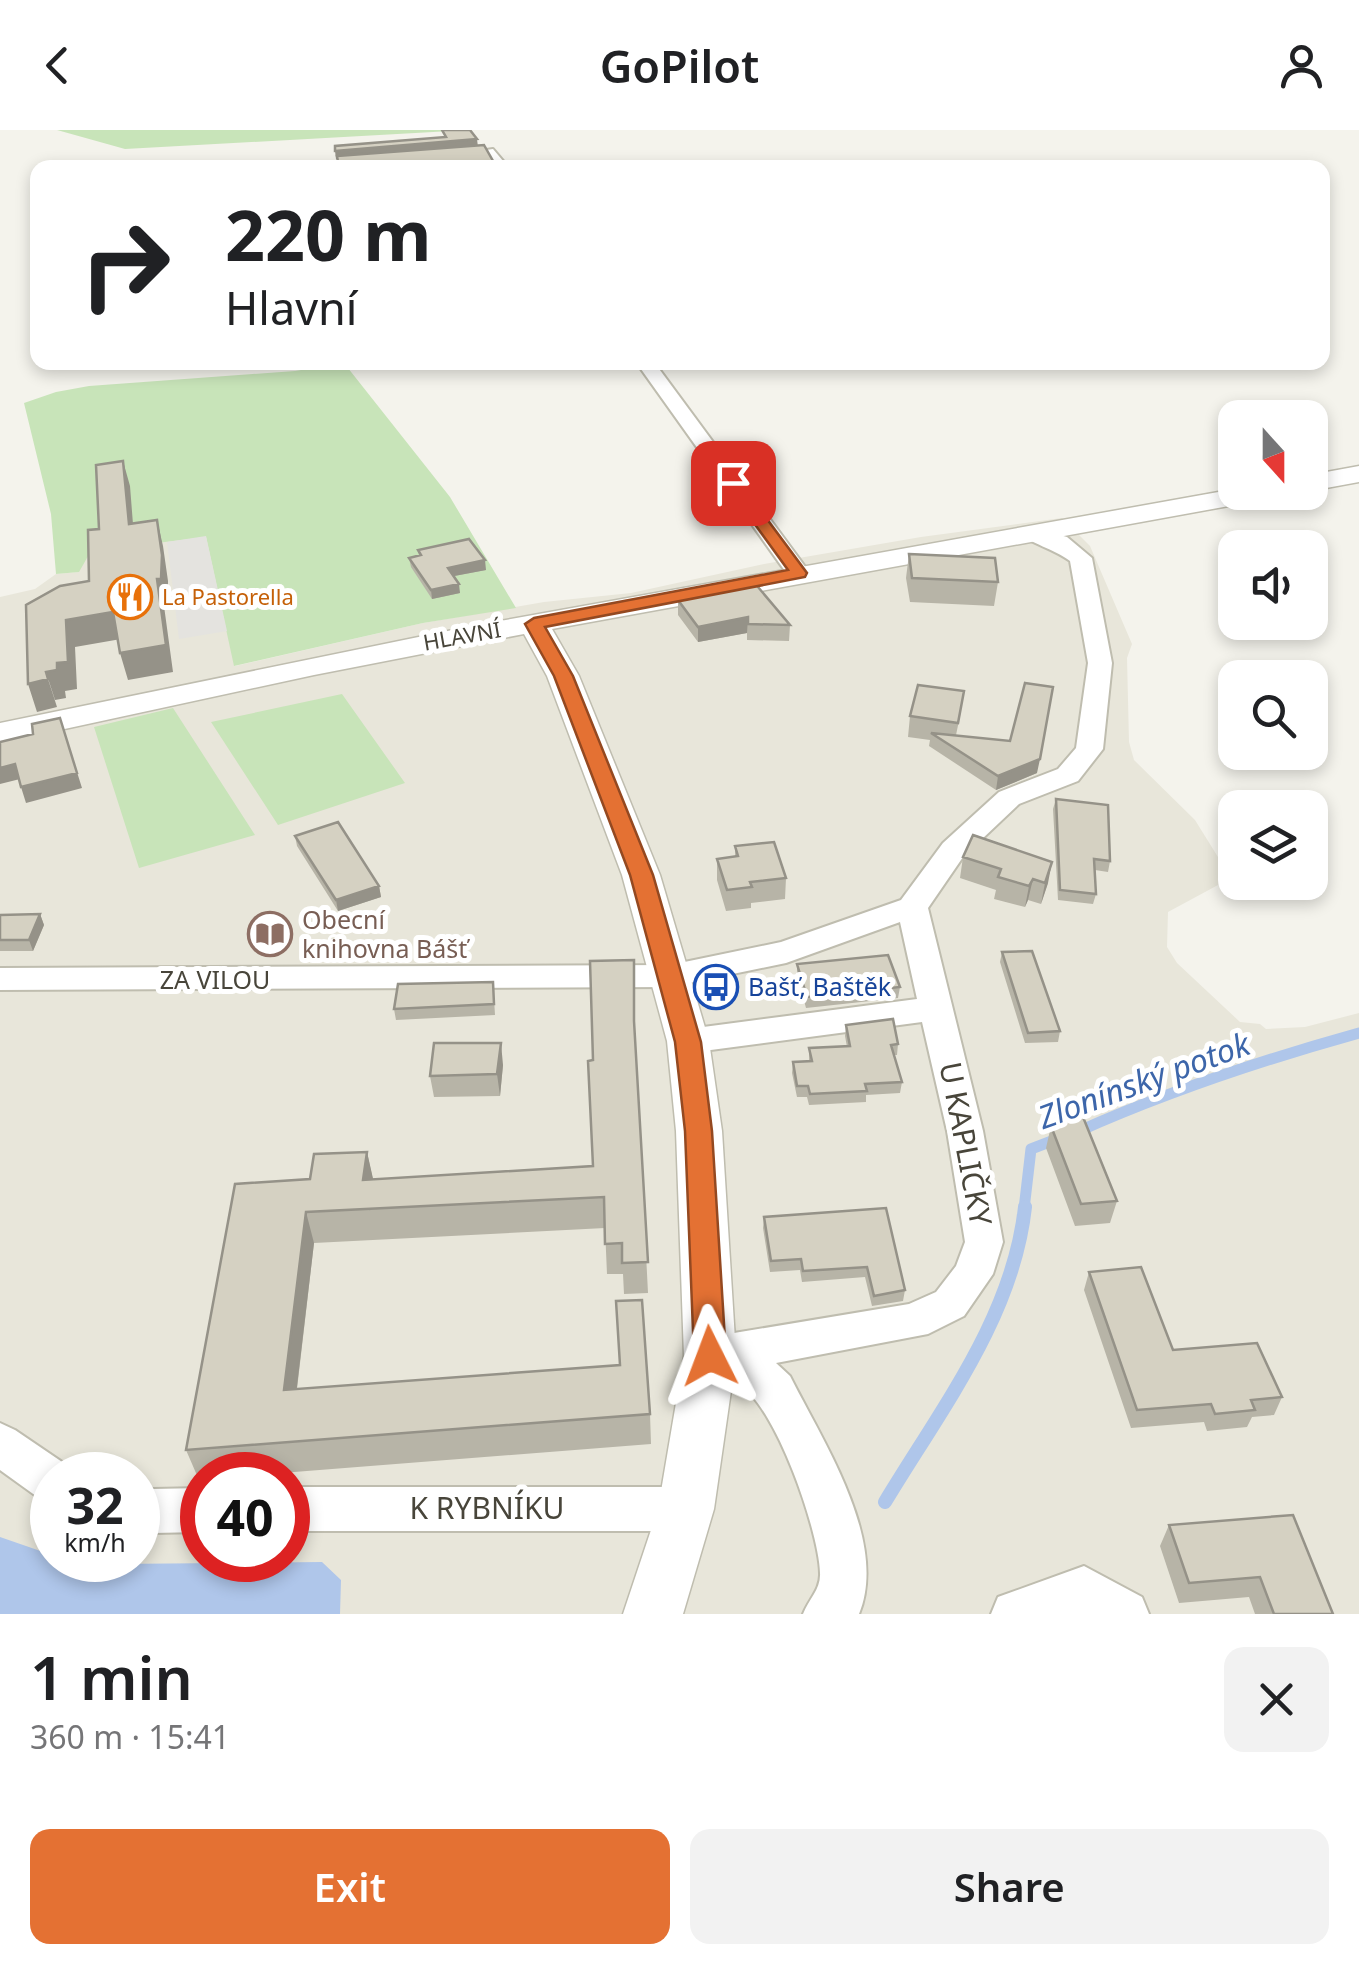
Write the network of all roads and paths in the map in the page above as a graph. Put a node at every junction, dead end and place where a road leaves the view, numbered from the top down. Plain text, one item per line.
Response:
1 (434, 157) edge
2 (498, 160) edge
3 (651, 370) edge
4 (1359, 474) edge
5 (1328, 480) edge
6 (1218, 501) edge
7 (1097, 521) junction
8 (1031, 534) junction
9 (1081, 558) junction
10 (798, 573) junction
11 (534, 624) junction
12 (0, 733) edge
13 (912, 906) junction
14 (670, 976) junction
15 (0, 979) edge
16 (938, 1008) junction
17 (688, 1042) junction
18 (710, 1356) junction
19 (0, 1444) edge
20 (30, 1465) edge
21 (310, 1509) edge
22 (686, 1509) junction
23 (653, 1614) edge
24 (827, 1614) edge
25 (1015, 1614) edge
26 (1125, 1614) edge

1 - 2 street
3 - 10 street
4 - 5 street
6 - 7 street, HLAVNÍ
7 - 8 street, HLAVNÍ
7 - 9 street
8 - 9 street
8 - 10 street, HLAVNÍ
9 - 13 street
10 - 11 street, HLAVNÍ
11 - 12 street, HLAVNÍ
11 - 14 street
13 - 14 street, ZA VILOU
13 - 16 street, U KAPLIČKY
14 - 15 street, ZA VILOU
14 - 17 street
16 - 17 street
16 - 18 street, U KAPLIČKY
17 - 18 street
18 - 22 street
18 - 24 street
19 - 20 street
21 - 22 street, K RYBNÍKU
22 - 23 street
25 - 26 street

